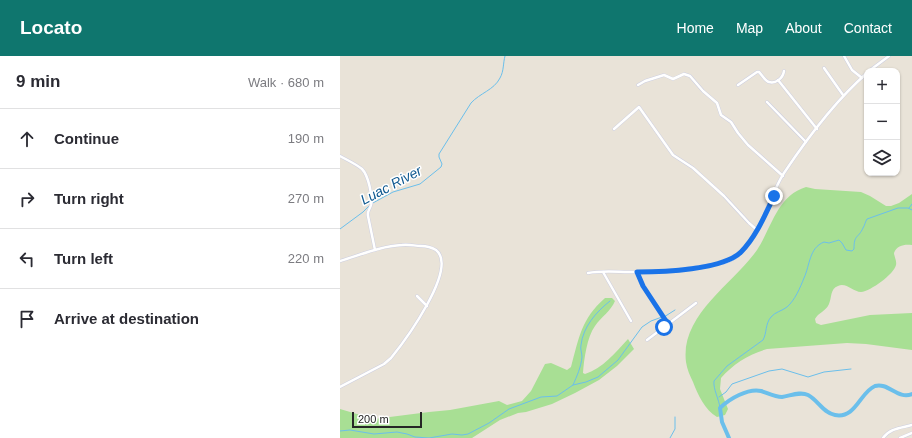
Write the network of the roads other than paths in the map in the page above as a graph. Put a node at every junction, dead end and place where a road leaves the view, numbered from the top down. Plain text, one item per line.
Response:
1 (844, 56) edge
2 (889, 56) edge
3 (824, 68) dead end
4 (873, 68) edge
5 (784, 71) dead end
6 (862, 78) joint
7 (778, 80) junction
8 (638, 85) dead end
9 (738, 85) dead end
10 (843, 95) junction
11 (767, 102) dead end
12 (614, 129) dead end
13 (817, 129) junction
14 (806, 142) junction
15 (340, 156) edge
16 (782, 176) junction
17 (757, 230) junction
18 (375, 250) junction
19 (340, 261) edge
20 (603, 272) junction
21 (637, 272) junction
22 (588, 273) dead end
23 (417, 296) dead end
24 (696, 303) dead end
25 (427, 306) junction
26 (631, 321) dead end
27 (668, 324) junction
28 (647, 340) dead end
29 (340, 388) edge
30 (912, 425) edge
31 (912, 433) edge
32 (883, 438) edge
33 (900, 438) edge

1 - 6 street
2 - 4 street
3 - 10 street
5 - 7 street
6 - 10 street
7 - 9 street
7 - 13 street
8 - 16 street
10 - 13 street
11 - 14 street
12 - 17 street
13 - 14 street
14 - 16 street
15 - 18 street
16 - 17 street
17 - 21 street
18 - 19 street
18 - 25 street
20 - 21 street
20 - 22 street
20 - 26 street
21 - 27 street
23 - 25 street
24 - 27 street
25 - 29 street
27 - 28 street
30 - 32 street
31 - 33 street

